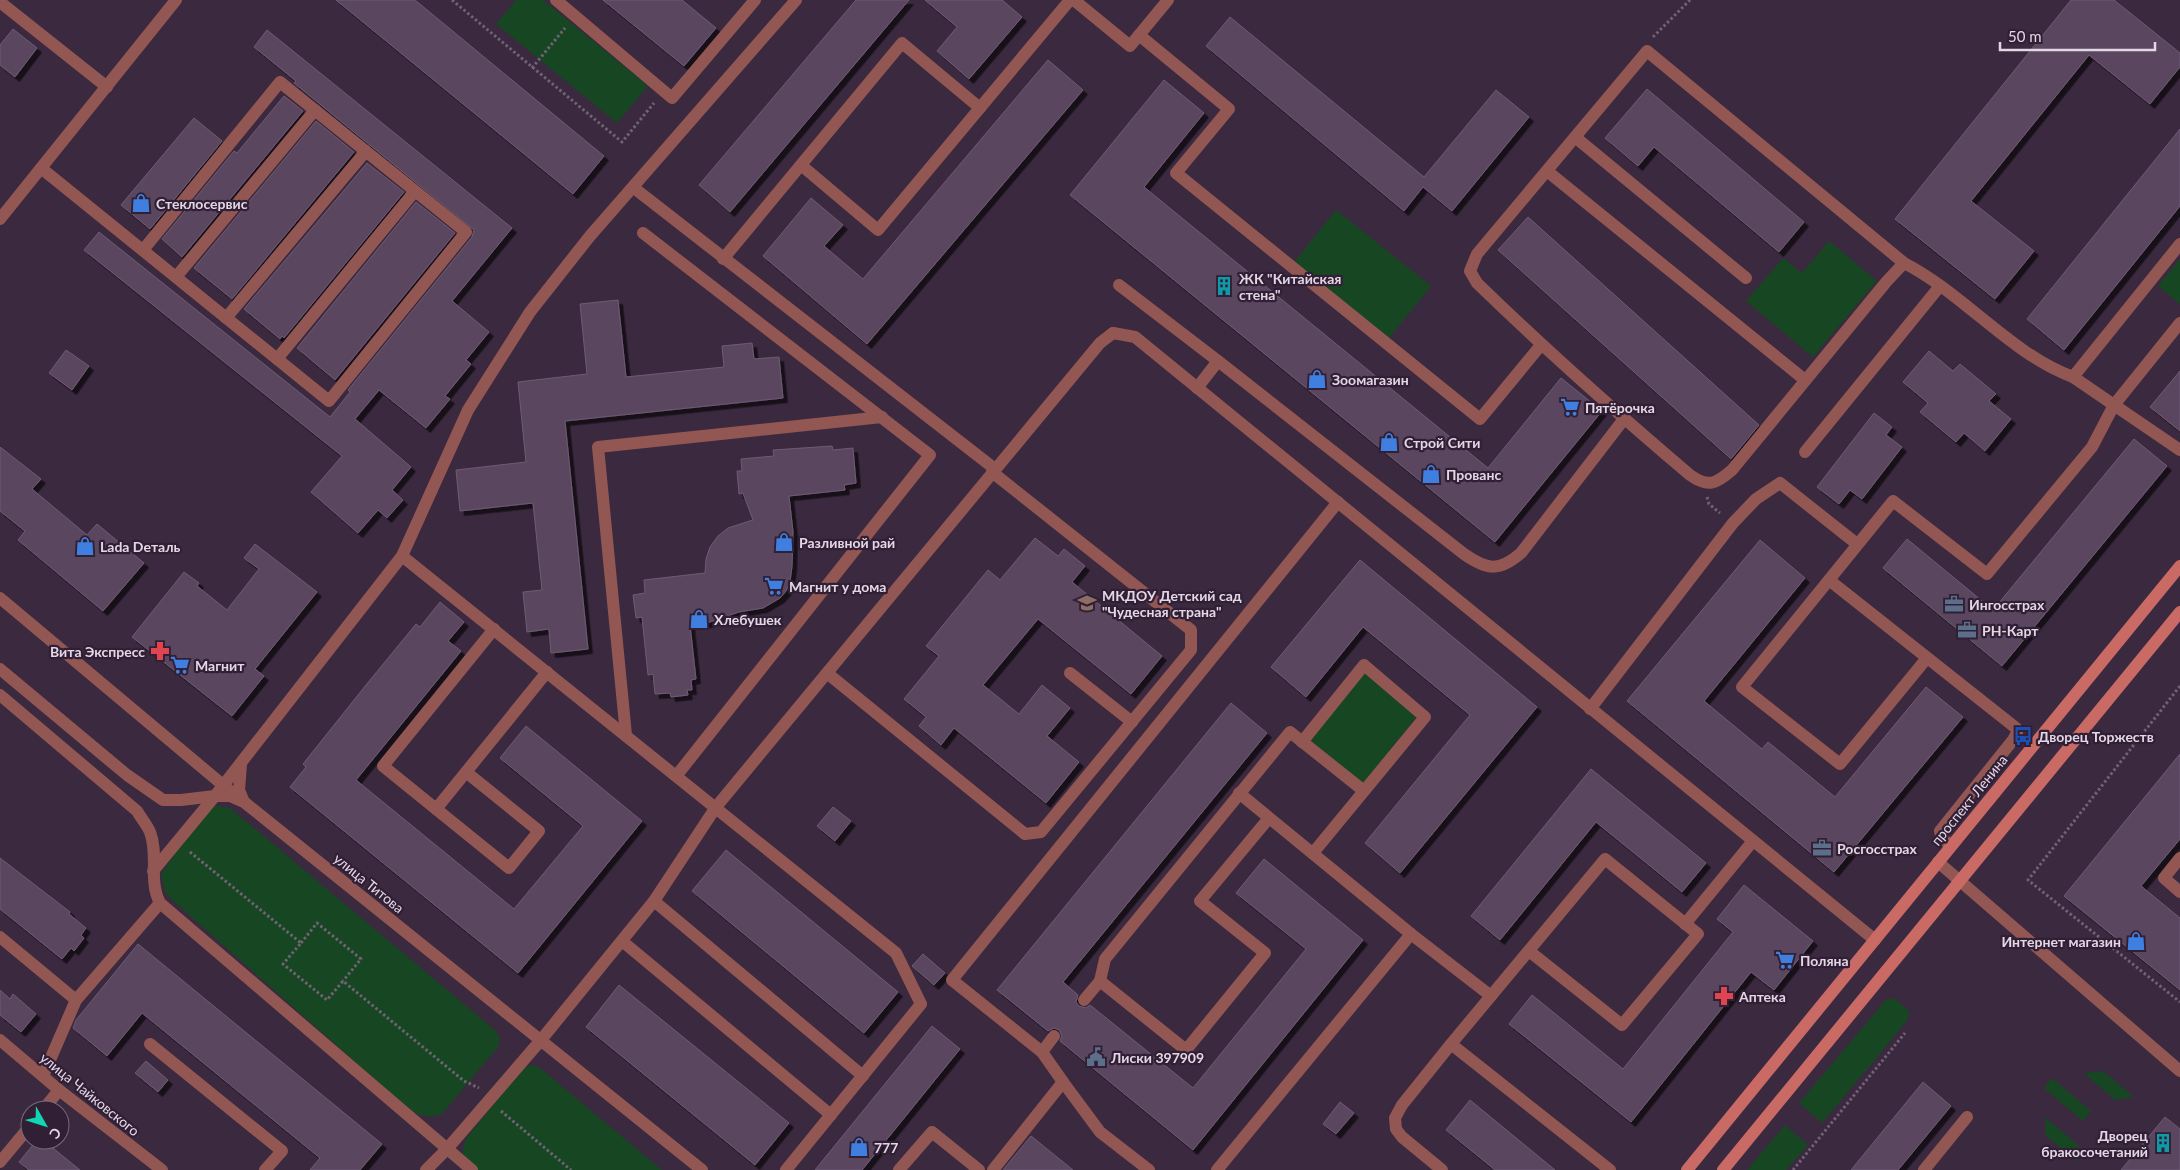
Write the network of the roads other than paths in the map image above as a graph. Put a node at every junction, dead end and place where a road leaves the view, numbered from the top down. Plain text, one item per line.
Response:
1 (176, 0) edge
2 (556, 0) edge
3 (755, 0) edge
4 (796, 0) edge
5 (1070, 0) edge
6 (1074, 0) edge
7 (1168, 0) edge
8 (0, 2) edge
9 (1139, 35) junction
10 (106, 87) junction
11 (980, 108) junction
12 (315, 110) junction
13 (1576, 137) junction
14 (366, 151) junction
15 (801, 164) junction
16 (41, 168) junction
17 (1547, 172) junction
18 (634, 188) junction
19 (415, 191) junction
20 (0, 219) edge
21 (643, 233) dead end
22 (2180, 244) edge
23 (143, 250) junction
24 (724, 259) junction
25 (1904, 263) junction
26 (176, 277) junction
27 (1746, 278) dead end
28 (1120, 285) dead end
29 (1940, 286) junction
30 (226, 318) junction
31 (2180, 323) edge
32 (1541, 344) junction
33 (277, 359) junction
34 (1218, 361) junction
35 (2073, 377) junction
36 (1805, 380) junction
37 (1197, 388) junction
38 (2114, 406) junction
39 (882, 417) junction
40 (1624, 419) junction
41 (2180, 450) edge
42 (1805, 452) dead end
43 (994, 471) junction
44 (1338, 502) junction
45 (1857, 544) junction
46 (402, 556) junction
47 (2180, 566) edge
48 (1829, 580) junction
49 (0, 598) edge
50 (2180, 612) edge
51 (494, 630) junction
52 (1927, 658) junction
53 (0, 669) edge
54 (547, 672) junction
55 (827, 673) junction
56 (1070, 673) dead end
57 (0, 696) edge
58 (1590, 709) junction
59 (1132, 722) junction
60 (626, 735) junction
61 (1302, 742) junction
62 (241, 764) junction
63 (466, 772) junction
64 (677, 775) junction
65 (224, 785) junction
66 (1364, 791) junction
67 (1239, 793) junction
68 (215, 796) junction
69 (244, 802) junction
70 (716, 808) junction
71 (436, 809) junction
72 (1269, 818) junction
73 (1753, 841) junction
74 (1951, 846) junction
75 (1312, 853) junction
76 (2180, 858) edge
77 (1938, 862) junction
78 (153, 871) junction
79 (1961, 880) junction
80 (2180, 892) edge
81 (654, 901) junction
82 (160, 903) junction
83 (1685, 924) junction
84 (1411, 934) junction
85 (0, 937) edge
86 (1874, 940) junction
87 (622, 941) junction
88 (1529, 951) junction
89 (1100, 981) junction
90 (1491, 996) junction
91 (76, 1000) junction
92 (1084, 1000) dead end
93 (1054, 1036) dead end
94 (0, 1040) edge
95 (541, 1040) junction
96 (150, 1044) dead end
97 (1452, 1044) junction
98 (1042, 1052) junction
99 (2180, 1071) edge
100 (43, 1076) junction
101 (863, 1076) junction
102 (1063, 1082) junction
103 (59, 1090) junction
104 (51, 1100) edge
105 (831, 1115) junction
106 (1967, 1117) dead end
107 (20, 1138) edge
108 (447, 1149) junction
109 (0, 1162) edge
110 (162, 1170) edge
111 (266, 1170) edge
112 (426, 1170) edge
113 (472, 1170) edge
114 (702, 1170) edge
115 (786, 1170) edge
116 (899, 1170) edge
117 (979, 1170) edge
118 (993, 1170) edge
119 (1148, 1170) edge
120 (1217, 1170) edge
121 (1442, 1170) edge
122 (1610, 1170) edge
123 (1687, 1170) edge
124 (1723, 1170) edge
125 (1924, 1170) edge

1 - 10 street
2 - 3 street
4 - 18 street
5 - 11 street
6 - 9 street
7 - 9 street
8 - 10 street
9 - 32 street
10 - 16 street
11 - 15 street
11 - 15 street
12 - 14 street
12 - 23 street
12 - 26 street
13 - 17 street
13 - 25 street
13 - 27 street
14 - 19 street
14 - 30 street
15 - 24 street
16 - 20 street
16 - 23 street
17 - 32 street
17 - 36 street
18 - 24 street
18 - 46 street
19 - 33 street
19 - 33 street
21 - 39 street
22 - 35 street
23 - 26 street
24 - 43 street
25 - 29 street
25 - 36 street
26 - 30 street
28 - 34 street
29 - 35 street
29 - 42 street
30 - 33 street
31 - 38 street
32 - 40 street
34 - 37 street
34 - 40 street
35 - 38 street
36 - 40 street
37 - 43 street
37 - 44 street
38 - 41 street
38 - 45 street
39 - 60 street
39 - 64 street
43 - 55 street
43 - 59 street
44 - 58 street
44 - 98 street
45 - 48 street
45 - 58 street
46 - 51 street
46 - 62 street
47 - 74 main road, проспект Ленина
48 - 52 street
48 - 52 street
49 - 65 street
50 - 79 main road
51 - 54 street
51 - 71 street
52 - 74 street
53 - 68 street, улица Титова
54 - 60 street
54 - 63 street
55 - 59 street
55 - 70 street
56 - 59 street
57 - 78 street
58 - 73 street
60 - 64 street
61 - 66 street
61 - 66 street
61 - 67 street
62 - 65 street
62 - 69 street
63 - 71 street
63 - 71 street
64 - 70 street
65 - 68 street
65 - 69 street
66 - 75 street
67 - 72 street
67 - 89 street
68 - 69 street, улица Титова
68 - 78 street
69 - 95 street, улица Титова
70 - 81 street
70 - 101 street
72 - 75 street
72 - 89 street
73 - 83 street
73 - 86 street
74 - 77 main road, проспект Ленина
75 - 84 street
76 - 80 street
77 - 79 street
77 - 86 main road, проспект Ленина
78 - 82 street
79 - 99 street
79 - 124 main road
81 - 87 street
81 - 101 street
82 - 91 street
82 - 108 street
83 - 88 street
83 - 88 street
84 - 90 street
84 - 120 street
85 - 91 street
86 - 123 main road, проспект Ленина
87 - 95 street
87 - 105 street
88 - 90 street
89 - 92 street
90 - 97 street
91 - 100 street
93 - 98 street
94 - 100 street, улица Чайковского
95 - 108 street
95 - 114 street, улица Титова
96 - 111 street
97 - 121 street
97 - 122 street
98 - 102 street
100 - 103 street, улица Чайковского
101 - 105 street
102 - 118 street
102 - 119 street
103 - 104 street
103 - 110 street, улица Чайковского
105 - 115 street
106 - 125 street
107 - 109 street
108 - 112 street
108 - 113 street
116 - 117 street

